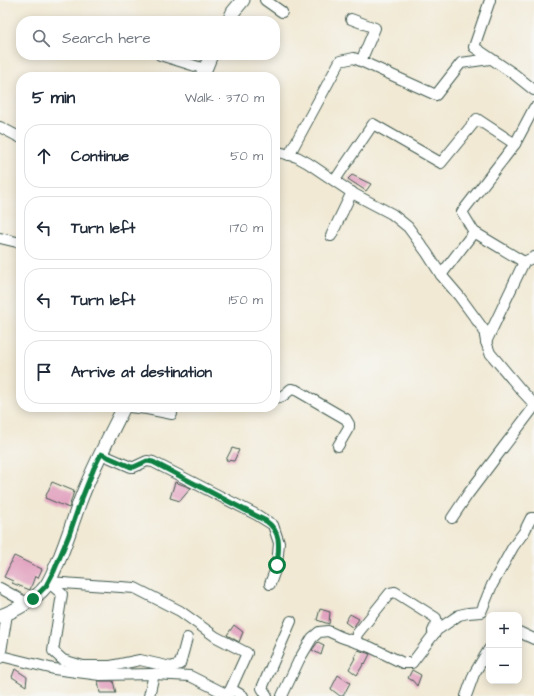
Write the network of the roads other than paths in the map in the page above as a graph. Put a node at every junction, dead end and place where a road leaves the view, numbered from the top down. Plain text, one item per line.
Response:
1 (243, 0) edge
2 (265, 0) edge
3 (490, 0) edge
4 (282, 12) dead end
5 (231, 16) edge
6 (351, 19) dead end
7 (490, 59) junction
8 (172, 60) edge
9 (209, 60) edge
10 (361, 61) junction
11 (202, 72) edge
12 (204, 72) edge
13 (534, 90) edge
14 (534, 108) edge
15 (0, 127) edge
16 (16, 135) edge
17 (515, 144) junction
18 (280, 152) edge
19 (289, 155) junction
20 (335, 180) junction
21 (352, 192) junction
22 (474, 232) junction
23 (331, 236) dead end
24 (0, 238) edge
25 (16, 242) edge
26 (534, 257) edge
27 (524, 262) junction
28 (441, 275) junction
29 (486, 342) junction
30 (280, 397) edge
31 (534, 404) edge
32 (534, 407) edge
33 (122, 412) edge
34 (162, 412) edge
35 (172, 414) dead end
36 (338, 446) dead end
37 (101, 454) junction
38 (452, 518) dead end
39 (534, 518) edge
40 (48, 582) junction
41 (270, 584) dead end
42 (0, 588) edge
43 (27, 603) junction
44 (485, 614) edge
45 (4, 615) edge
46 (291, 621) dead end
47 (435, 633) junction
48 (522, 633) edge
49 (187, 638) dead end
50 (534, 639) edge
51 (355, 642) junction
52 (486, 654) edge
53 (0, 657) edge
54 (154, 674) junction
55 (231, 689) junction
56 (149, 696) edge
57 (243, 696) edge
58 (267, 696) edge
59 (282, 696) edge
60 (466, 696) edge

1 - 5 main road
2 - 4 street
3 - 7 street
6 - 10 street
7 - 10 street
7 - 13 street
8 - 11 street
9 - 12 main road
10 - 19 street
14 - 17 street
15 - 16 street
17 - 20 street
17 - 22 street
18 - 19 street
19 - 20 street
20 - 21 street
21 - 23 street
21 - 28 street
22 - 27 street
22 - 28 street
24 - 25 street
26 - 27 street
27 - 29 street
28 - 29 street
29 - 31 street
30 - 36 street
32 - 38 street
33 - 37 main road
34 - 35 street
37 - 40 main road
37 - 41 street
39 - 44 street
40 - 43 main road
40 - 49 street
40 - 55 street
42 - 43 street
43 - 45 main road
44 - 47 street
45 - 53 street
46 - 58 street
47 - 51 street
47 - 51 street
48 - 50 street
51 - 59 street
52 - 60 street
53 - 54 street
54 - 55 street
54 - 56 street
55 - 57 street

